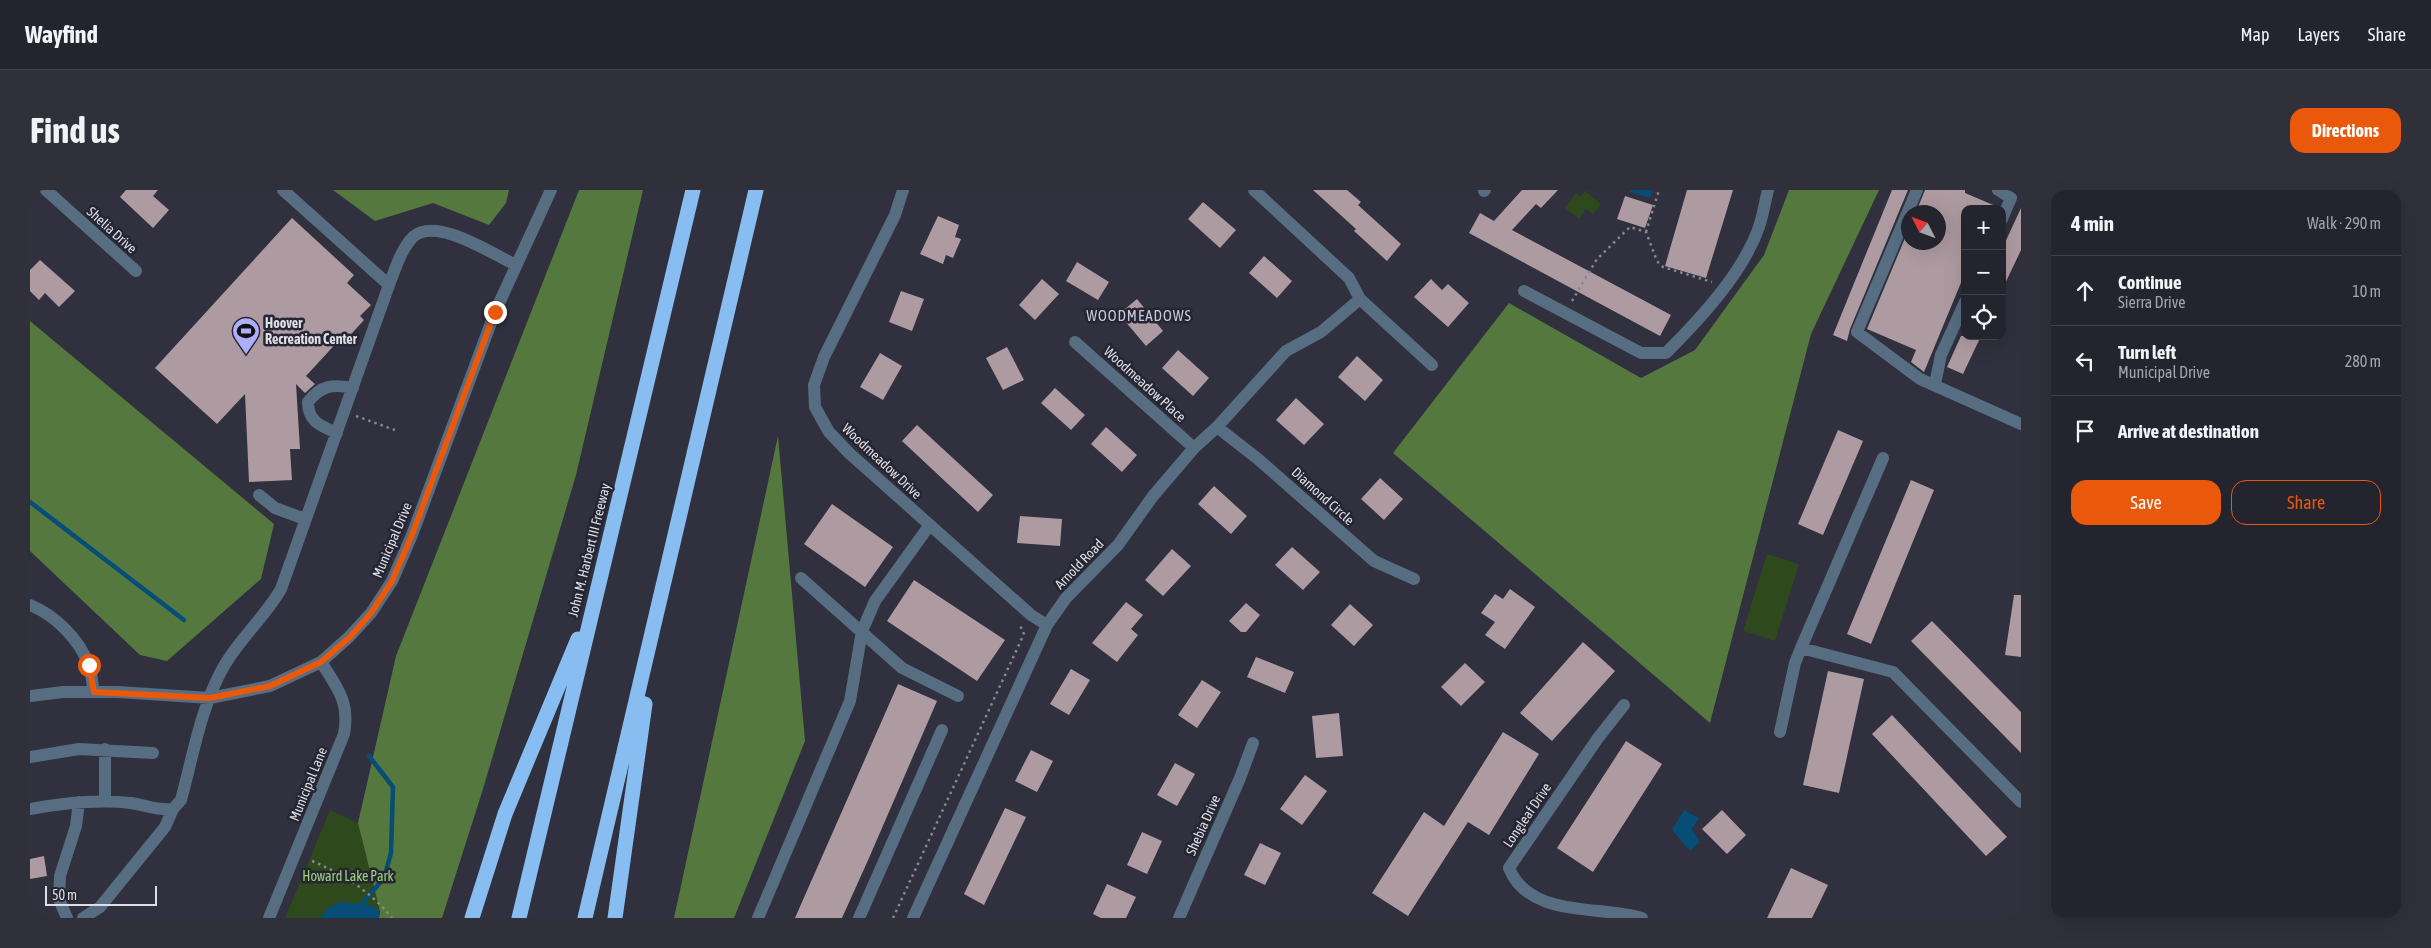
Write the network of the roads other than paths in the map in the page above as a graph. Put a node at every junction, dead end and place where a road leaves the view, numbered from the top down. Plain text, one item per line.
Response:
1 (46, 190) edge
2 (284, 190) edge
3 (552, 190) edge
4 (693, 190) edge
5 (756, 190) edge
6 (904, 190) edge
7 (1768, 190) edge
8 (1917, 190) edge
9 (1998, 190) edge
10 (1262, 192) edge
11 (2006, 211) edge
12 (516, 265) junction
13 (136, 271) dead end
14 (389, 285) junction
15 (1524, 291) dead end
16 (1360, 300) junction
17 (1961, 311) edge
18 (1075, 342) dead end
19 (1432, 365) dead end
20 (1936, 384) junction
21 (353, 388) junction
22 (2021, 424) edge
23 (1216, 426) junction
24 (337, 433) junction
25 (1194, 448) junction
26 (1883, 458) dead end
27 (259, 495) dead end
28 (305, 519) junction
29 (929, 526) junction
30 (800, 578) dead end
31 (1414, 579) dead end
32 (594, 601) junction
33 (30, 605) edge
34 (657, 616) junction
35 (1047, 625) junction
36 (862, 631) junction
37 (1801, 648) junction
38 (321, 662) junction
39 (94, 692) junction
40 (30, 696) edge
41 (958, 696) dead end
42 (210, 698) junction
43 (1624, 705) dead end
44 (942, 730) dead end
45 (1780, 732) dead end
46 (1253, 743) dead end
47 (105, 749) junction
48 (153, 753) dead end
49 (30, 757) edge
50 (79, 802) junction
51 (105, 802) junction
52 (2021, 802) edge
53 (30, 809) edge
54 (173, 809) junction
55 (67, 918) edge
56 (83, 918) edge
57 (269, 918) edge
58 (472, 918) edge
59 (519, 918) edge
60 (585, 918) edge
61 (615, 918) edge
62 (758, 918) edge
63 (859, 918) edge
64 (913, 918) edge
65 (1179, 918) edge
66 (1642, 918) edge

1 - 13 street, Shelia Drive
2 - 14 street
3 - 12 street, Municipal Drive
4 - 32 highway, John M. Harbert III Freeway
5 - 34 highway
6 - 29 street, Woodmeadow Drive
7 - 15 street
8 - 20 street
9 - 11 street
10 - 16 street
12 - 14 street
12 - 38 street, Municipal Drive
14 - 21 street
16 - 19 street
16 - 23 street, Arnold Road
17 - 20 street
18 - 25 street, Woodmeadow Place
20 - 22 street
21 - 24 street
21 - 24 street
23 - 25 street, Arnold Road
23 - 31 street, Diamond Circle
24 - 28 street
25 - 35 street, Arnold Road
26 - 37 street
27 - 28 street
28 - 42 street
29 - 35 street, Woodmeadow Drive
29 - 36 street
30 - 36 street
32 - 58 highway
32 - 59 highway, John M. Harbert III Freeway
33 - 39 street
34 - 60 highway
34 - 61 highway
35 - 64 street, Arnold Road
36 - 41 street
36 - 62 street
37 - 45 street
37 - 52 street
38 - 42 street, Municipal Drive
38 - 57 street, Municipal Lane
39 - 40 street, Municipal Drive
39 - 42 street, Municipal Drive
42 - 54 street
43 - 66 street, Longleaf Drive
44 - 63 street
46 - 65 street, Shebia Drive
47 - 48 street
47 - 49 street
47 - 51 street
50 - 51 street
50 - 53 street
50 - 55 street
51 - 54 street
54 - 56 street

